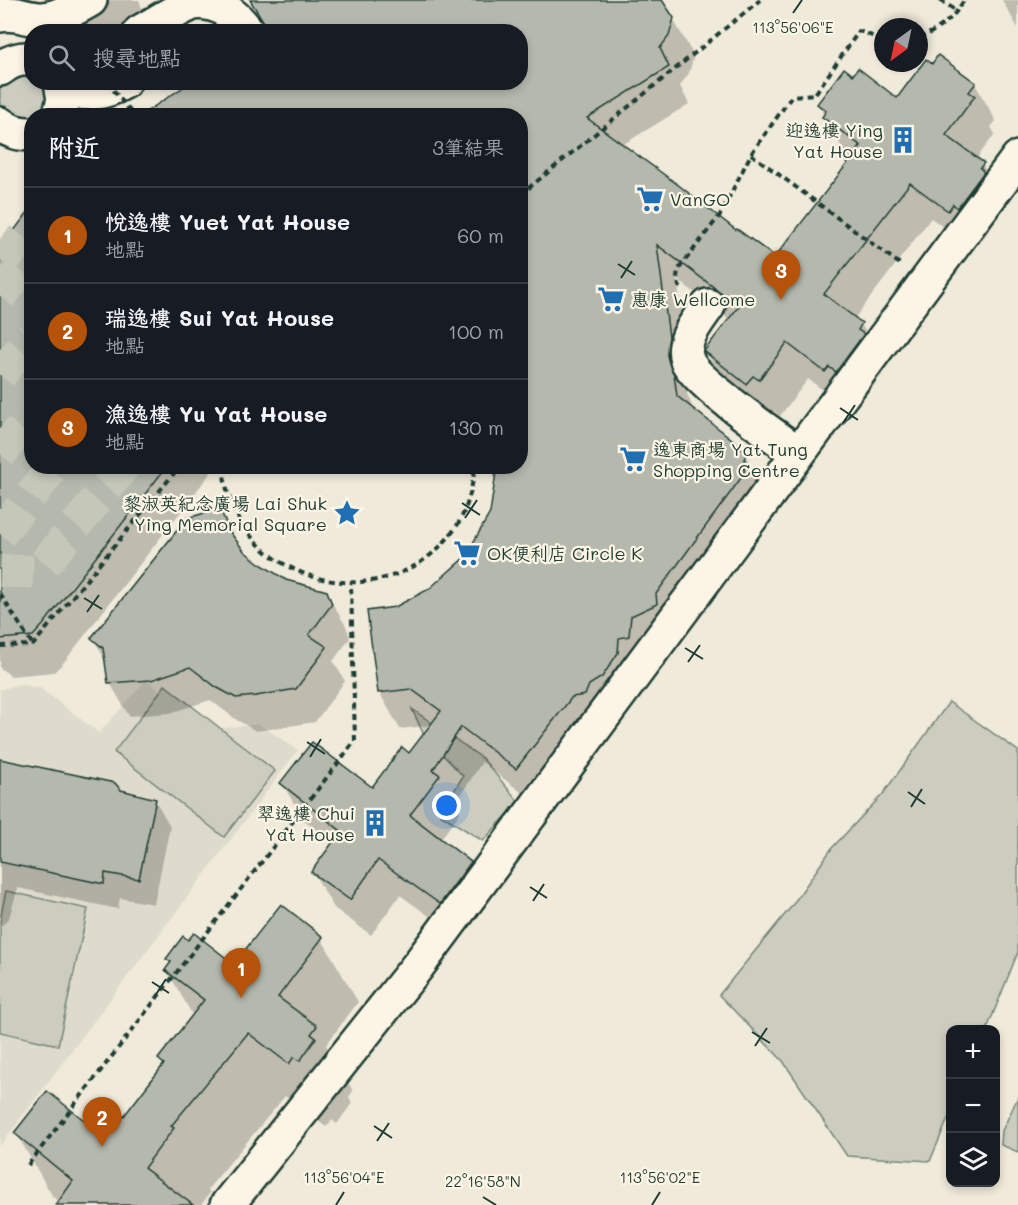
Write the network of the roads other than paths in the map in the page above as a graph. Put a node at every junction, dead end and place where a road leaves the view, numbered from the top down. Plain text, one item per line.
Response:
1 (0, 15) edge
2 (80, 15) edge
3 (155, 24) edge
4 (242, 24) edge
5 (24, 59) edge
6 (0, 69) edge
7 (111, 90) edge
8 (61, 95) edge
9 (1018, 158) edge
10 (708, 306) road end
11 (798, 453) junction
12 (227, 1205) edge

1 - 2 street
3 - 4 street
5 - 6 street
7 - 8 street
9 - 11 street
10 - 11 street
11 - 12 street

